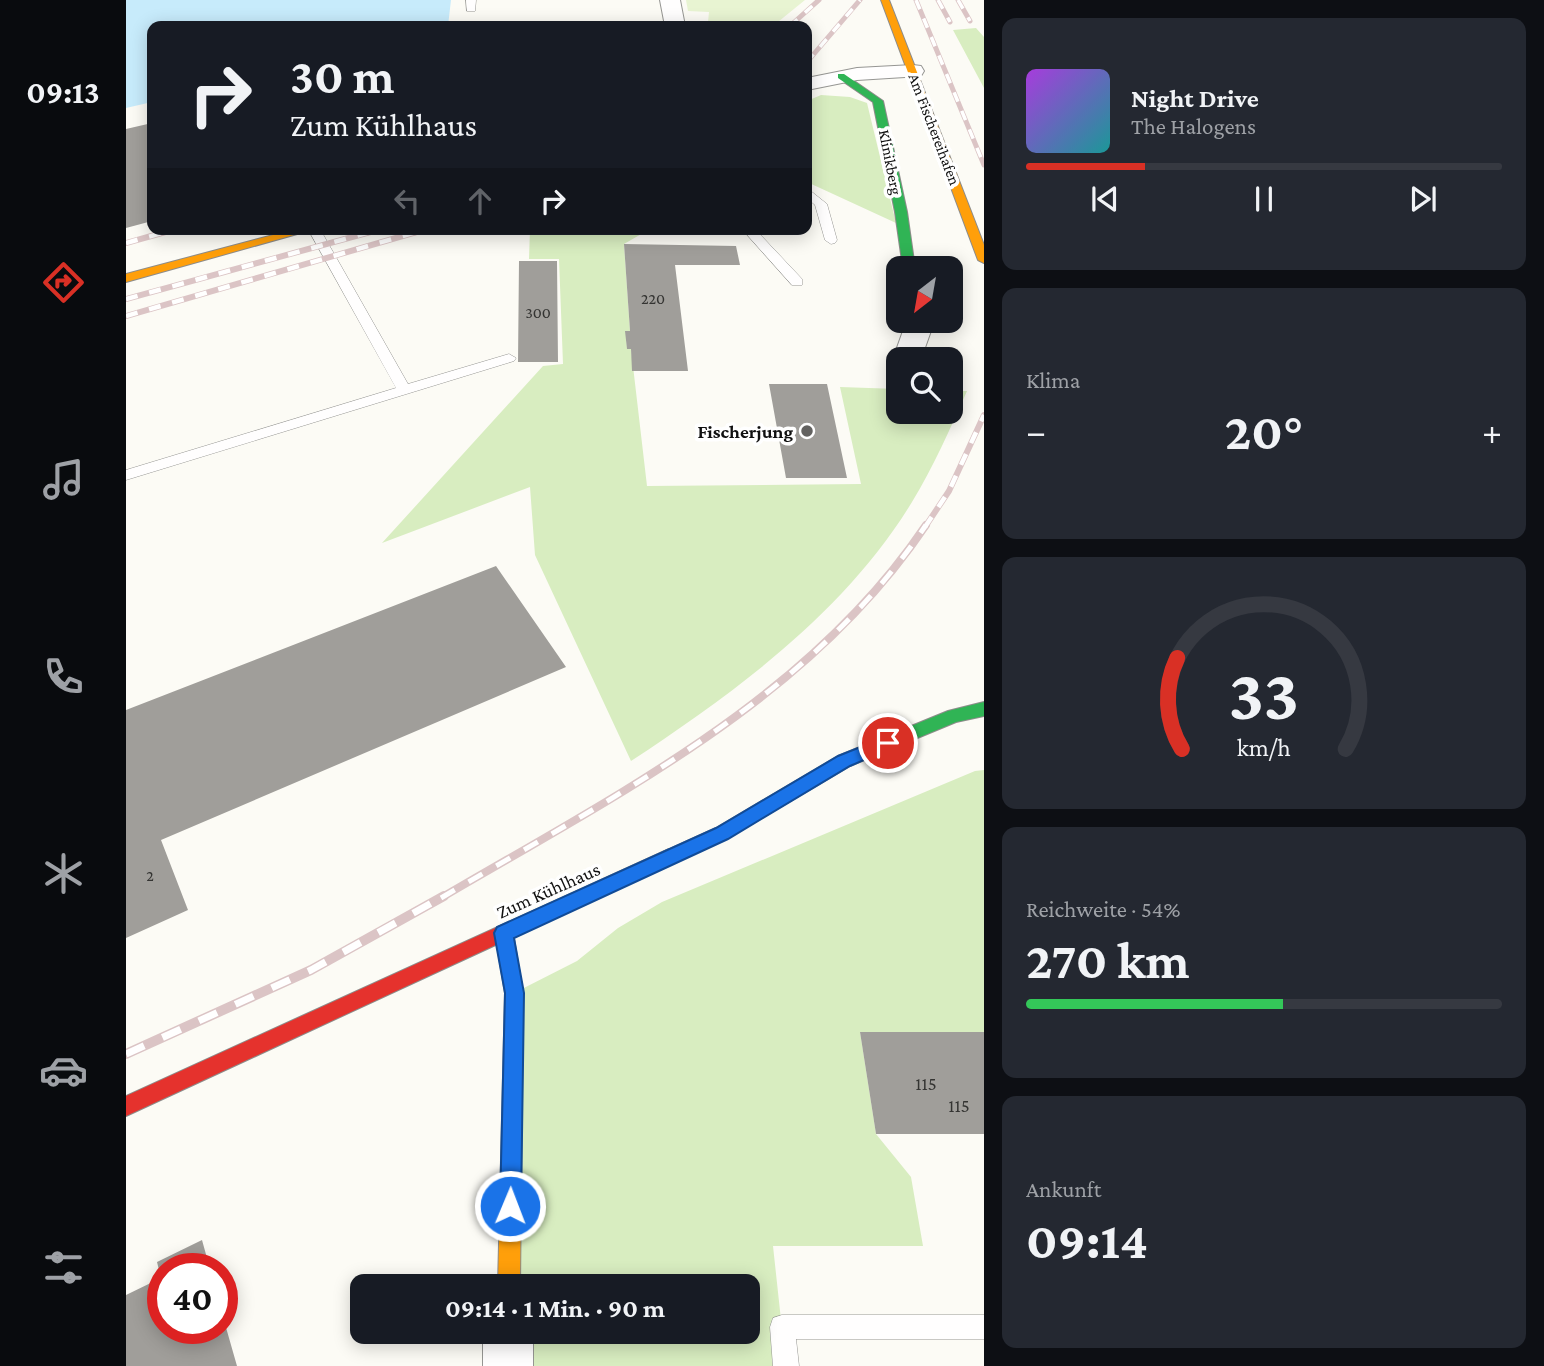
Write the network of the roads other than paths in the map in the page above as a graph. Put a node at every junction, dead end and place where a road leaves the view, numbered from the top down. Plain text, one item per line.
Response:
1 (670, 0) edge
2 (884, 0) edge
3 (674, 21) edge
4 (913, 71) junction
5 (841, 76) junction
6 (812, 84) edge
7 (812, 196) edge
8 (289, 235) edge
9 (315, 235) edge
10 (754, 235) edge
11 (831, 240) dead end
12 (907, 256) edge
13 (984, 260) edge
14 (126, 278) edge
15 (797, 282) dead end
16 (509, 358) dead end
17 (404, 390) junction
18 (126, 475) edge
19 (984, 709) edge
20 (504, 933) junction
21 (126, 1106) edge
22 (509, 1274) edge
23 (984, 1327) edge
24 (508, 1344) edge
25 (508, 1366) edge
26 (786, 1366) edge

1 - 3 street
2 - 4 street, Am Fischereihafen
4 - 5 street
4 - 13 street, Am Fischereihafen
5 - 6 street
5 - 12 street, Klinikberg
7 - 11 lane
8 - 14 street
9 - 17 lane
10 - 15 lane
16 - 17 lane
17 - 18 lane
19 - 20 street, Zum Kühlhaus
20 - 21 street, Zum Kühlhaus
20 - 22 street
23 - 26 lane
24 - 25 street

